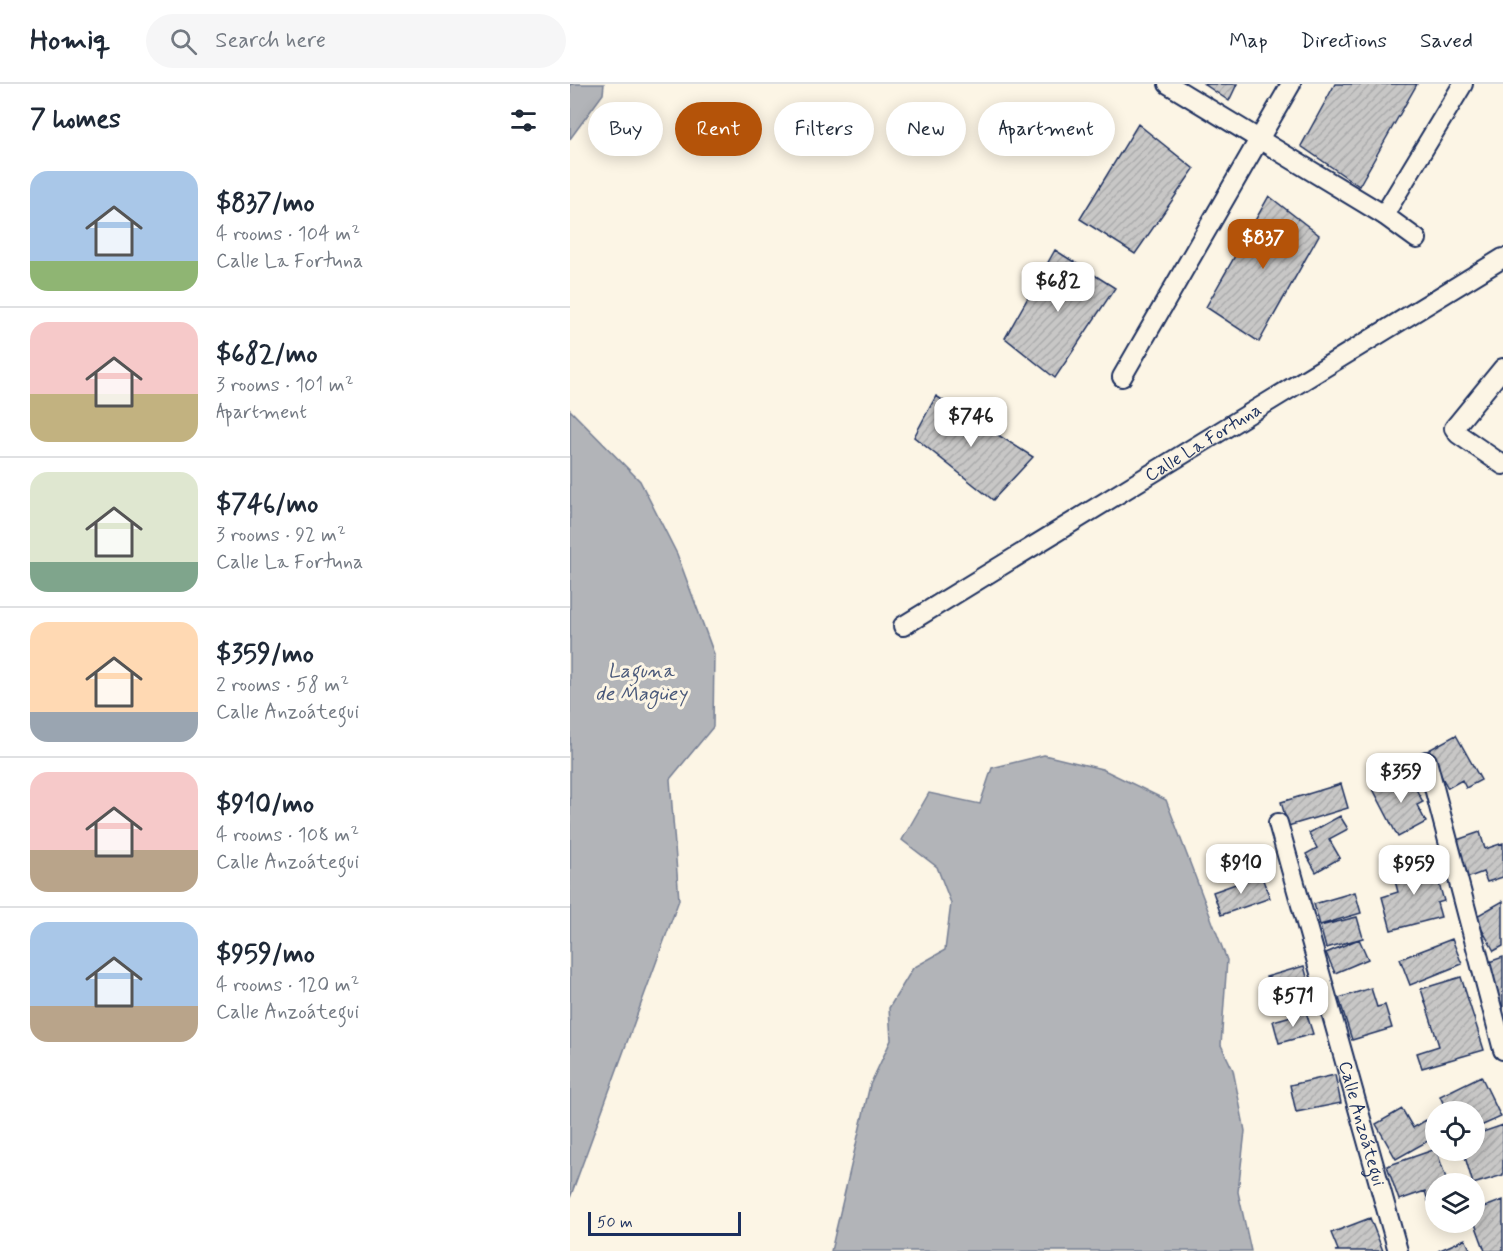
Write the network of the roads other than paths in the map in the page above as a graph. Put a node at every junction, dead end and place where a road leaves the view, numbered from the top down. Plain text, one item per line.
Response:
1 (1168, 84) edge
2 (1291, 84) edge
3 (1463, 84) edge
4 (1259, 140) junction
5 (1384, 215) junction
6 (1417, 239) dead end
7 (1503, 258) edge
8 (1503, 368) edge
9 (1122, 377) dead end
10 (1503, 465) edge
11 (903, 626) dead end
12 (1427, 761) dead end
13 (1278, 823) dead end
14 (1503, 1050) edge
15 (1398, 1251) edge

1 - 4 street
2 - 4 street
3 - 5 street
4 - 5 street
4 - 9 street
5 - 6 street
7 - 11 street, Calle La Fortuna
8 - 10 street
12 - 14 street
13 - 15 street, Calle Anzoátegui

